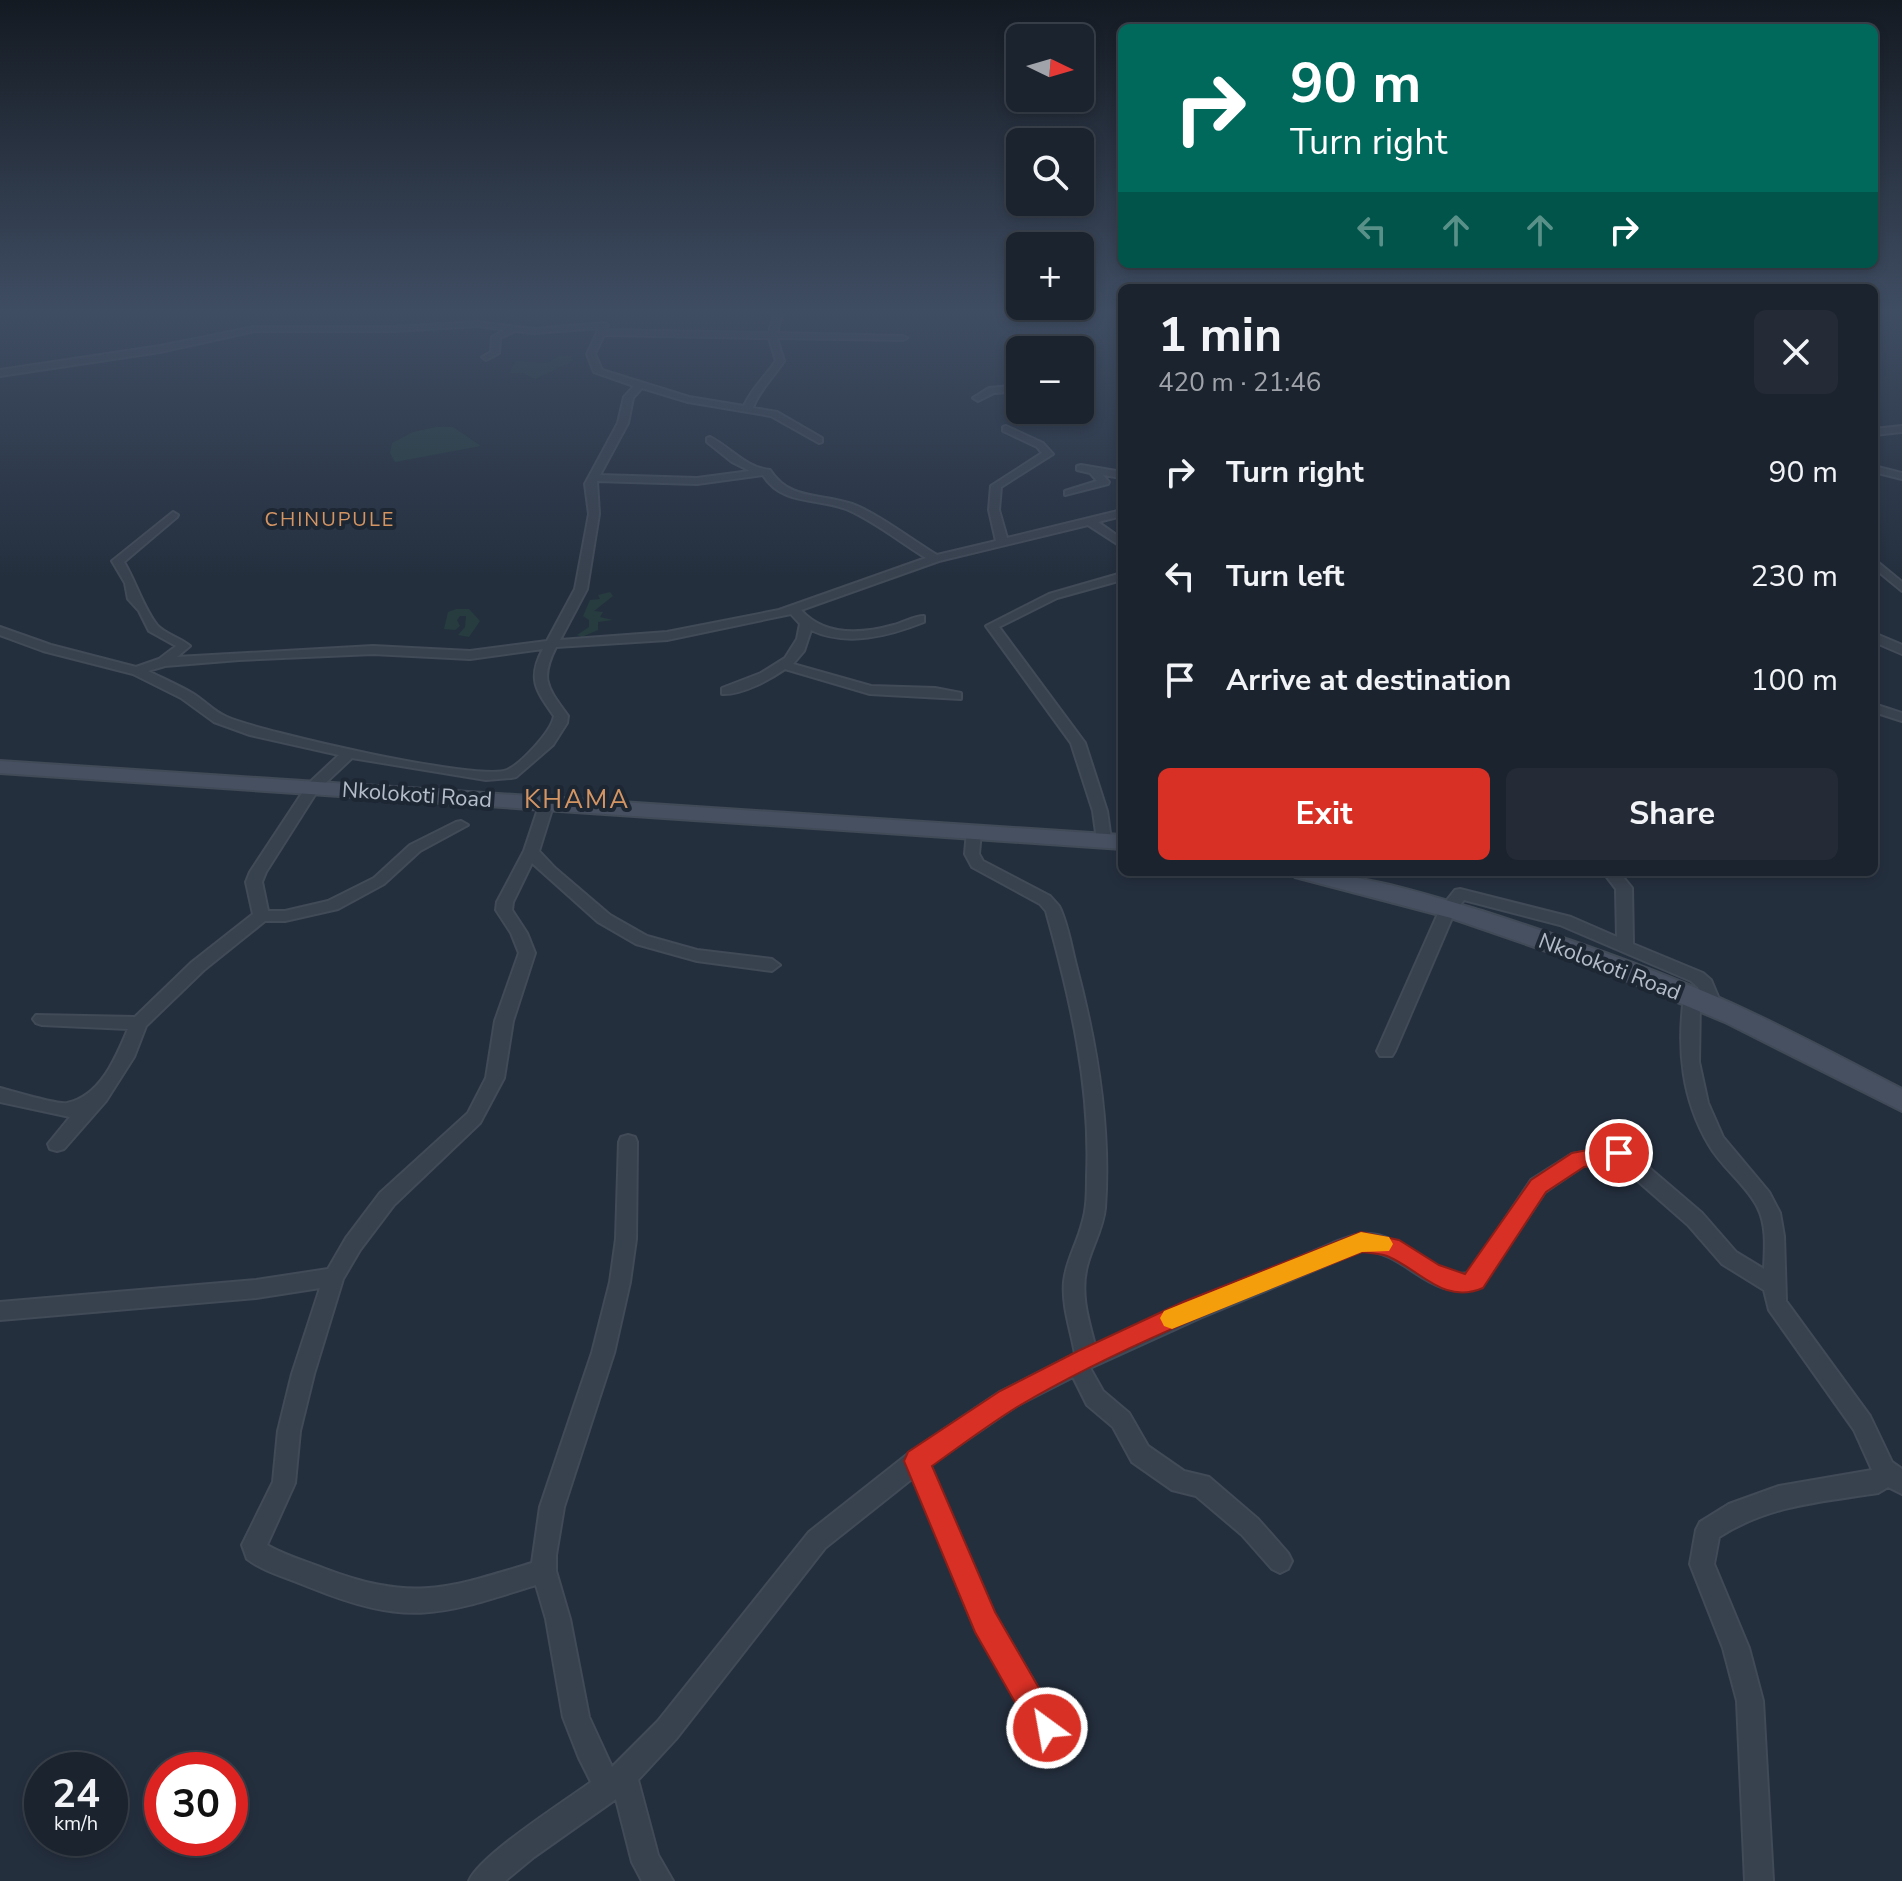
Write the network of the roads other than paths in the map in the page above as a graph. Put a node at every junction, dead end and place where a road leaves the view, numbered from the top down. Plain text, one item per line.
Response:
1 (628, 402) edge
2 (703, 402) edge
3 (750, 402) edge
4 (747, 410) junction
5 (1006, 429) dead end
6 (1902, 429) edge
7 (1878, 432) edge
8 (710, 440) dead end
9 (819, 440) dead end
10 (1081, 468) dead end
11 (758, 471) junction
12 (1094, 471) junction
13 (1878, 471) edge
14 (1118, 474) edge
15 (1902, 476) edge
16 (593, 478) junction
17 (1069, 493) dead end
18 (1118, 514) edge
19 (173, 515) dead end
20 (1088, 520) junction
21 (1002, 541) junction
22 (1118, 541) edge
23 (935, 559) junction
24 (1878, 566) edge
25 (1118, 577) edge
26 (1902, 588) edge
27 (793, 609) junction
28 (920, 619) dead end
29 (805, 626) junction
30 (0, 631) edge
31 (1878, 639) edge
32 (552, 644) junction
33 (1902, 650) edge
34 (163, 662) junction
35 (783, 665) junction
36 (137, 671) junction
37 (727, 691) dead end
38 (956, 696) dead end
39 (1878, 709) edge
40 (1902, 717) edge
41 (349, 753) junction
42 (0, 767) edge
43 (451, 771) junction
44 (313, 787) junction
45 (435, 794) junction
46 (547, 803) junction
47 (461, 825) dead end
48 (974, 831) junction
49 (1113, 841) edge
50 (531, 851) junction
51 (1319, 876) edge
52 (1614, 876) edge
53 (1448, 909) junction
54 (261, 916) junction
55 (1625, 944) junction
56 (772, 965) dead end
57 (1703, 1002) junction
58 (42, 1019) dead end
59 (139, 1023) junction
60 (119, 1025) junction
61 (102, 1033) dead end
62 (1386, 1051) dead end
63 (0, 1095) edge
64 (100, 1096) junction
65 (1902, 1101) edge
66 (628, 1142) dead end
67 (57, 1144) dead end
68 (334, 1277) junction
69 (1772, 1284) junction
70 (0, 1311) edge
71 (1082, 1361) junction
72 (917, 1461) junction
73 (1893, 1477) edge
74 (1280, 1561) dead end
75 (544, 1571) junction
76 (1047, 1728) dead end
77 (616, 1782) junction
78 (483, 1881) edge
79 (659, 1881) edge
80 (1759, 1881) edge

1 - 16 street
2 - 4 street
3 - 4 street
4 - 9 street
5 - 21 street
6 - 7 street
8 - 11 street
10 - 12 street
11 - 16 street
11 - 23 street
12 - 14 street
12 - 17 street
13 - 15 street
16 - 32 street
18 - 20 street
19 - 34 street
20 - 21 street
20 - 22 street
21 - 23 street
23 - 27 street
24 - 26 street
25 - 49 street
27 - 29 street
27 - 32 street
28 - 29 street
29 - 35 street
30 - 36 street
31 - 33 street
32 - 34 street
32 - 43 street
34 - 36 street
35 - 37 street
35 - 38 street
36 - 41 street
39 - 40 street
41 - 43 street
41 - 44 street
42 - 44 main road, Nkolokoti Road
43 - 45 street
44 - 45 main road, Nkolokoti Road
44 - 54 street
45 - 46 main road, Nkolokoti Road
46 - 48 main road, Nkolokoti Road
46 - 50 street
47 - 54 street
48 - 49 main road, Nkolokoti Road
48 - 71 street
50 - 56 street
50 - 68 street
51 - 53 main road, Nkolokoti Road
52 - 55 street
53 - 55 street
53 - 57 main road, Nkolokoti Road
53 - 62 street
54 - 59 street
55 - 57 street
57 - 65 main road, Nkolokoti Road
57 - 69 street
58 - 60 street
59 - 60 street
59 - 64 street
60 - 61 street
63 - 64 street
64 - 67 street
66 - 75 street
68 - 70 street
68 - 75 street
69 - 71 street
69 - 73 street
71 - 72 street
71 - 74 street
72 - 76 street
72 - 77 street
73 - 80 street
75 - 77 street
77 - 78 street
77 - 79 street

